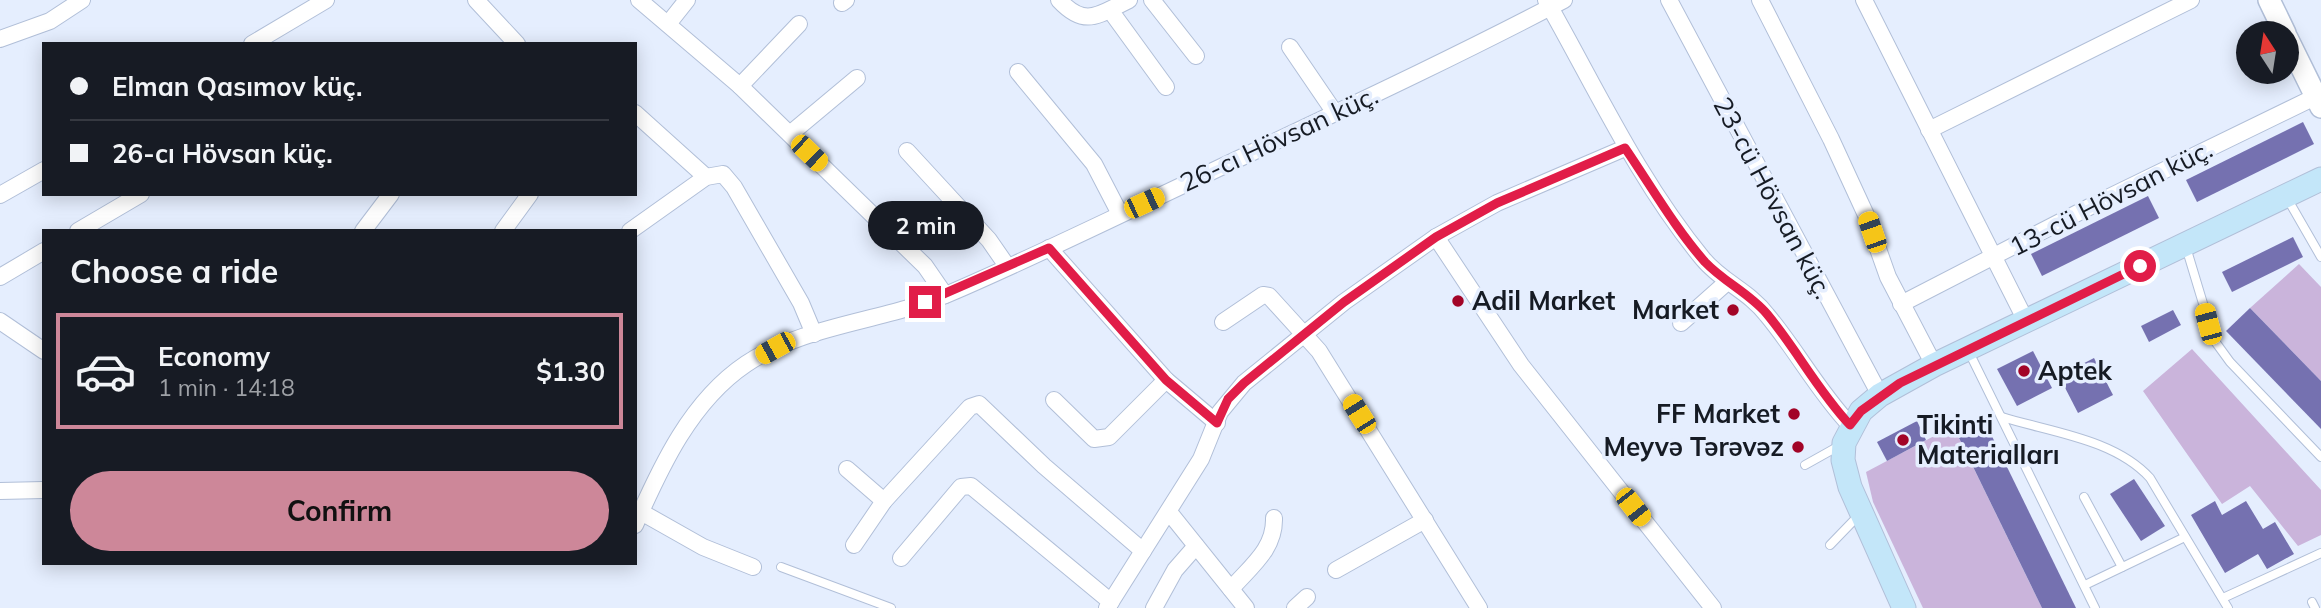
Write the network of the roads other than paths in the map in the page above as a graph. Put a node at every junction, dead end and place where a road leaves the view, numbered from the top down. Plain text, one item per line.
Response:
1 (82, 0) edge
2 (327, 0) edge
3 (476, 0) edge
4 (639, 0) edge
5 (687, 0) edge
6 (1059, 0) edge
7 (1129, 0) edge
8 (1152, 0) edge
9 (1669, 0) edge
10 (1760, 0) edge
11 (1864, 0) edge
12 (2190, 0) edge
13 (2269, 0) edge
14 (1554, 2) edge
15 (1110, 10) junction
16 (2279, 21) edge
17 (668, 24) junction
18 (799, 24) dead end
19 (0, 40) edge
20 (255, 42) edge
21 (515, 42) edge
22 (1290, 47) dead end
23 (1196, 56) dead end
24 (2300, 63) edge
25 (1018, 72) dead end
26 (857, 78) dead end
27 (740, 86) junction
28 (1166, 87) dead end
29 (2319, 99) edge
30 (1335, 114) junction
31 (637, 115) edge
32 (1929, 130) junction
33 (790, 134) junction
34 (1625, 148) junction
35 (908, 151) dead end
36 (42, 171) edge
37 (706, 177) junction
38 (2321, 179) edge
39 (0, 195) edge
40 (138, 196) edge
41 (389, 196) edge
42 (529, 196) edge
43 (2286, 196) junction
44 (1121, 214) junction
45 (81, 229) edge
46 (365, 229) edge
47 (504, 229) edge
48 (633, 229) edge
49 (1436, 237) junction
50 (2186, 244) junction
51 (1049, 248) junction
52 (42, 252) edge
53 (2321, 257) edge
54 (1993, 258) junction
55 (1007, 266) junction
56 (0, 277) edge
57 (1726, 283) junction
58 (944, 295) junction
59 (1901, 304) junction
60 (0, 321) edge
61 (2026, 321) junction
62 (1223, 322) dead end
63 (1681, 323) dead end
64 (1304, 333) junction
65 (814, 334) junction
66 (1968, 349) junction
67 (42, 350) edge
68 (1934, 365) junction
69 (1166, 380) junction
70 (1880, 395) junction
71 (1054, 400) dead end
72 (2002, 417) junction
73 (1217, 423) junction
74 (1847, 434) junction
75 (2321, 457) edge
76 (1805, 465) dead end
77 (847, 469) dead end
78 (42, 490) edge
79 (0, 491) edge
80 (2084, 497) dead end
81 (884, 501) junction
82 (639, 511) edge
83 (1169, 512) junction
84 (1861, 513) junction
85 (1274, 518) dead end
86 (1425, 520) junction
87 (2185, 537) junction
88 (854, 545) dead end
89 (1830, 545) dead end
90 (1196, 546) junction
91 (1143, 551) junction
92 (2321, 553) edge
93 (901, 558) dead end
94 (781, 567) dead end
95 (2122, 567) junction
96 (753, 568) dead end
97 (1336, 570) dead end
98 (2085, 585) junction
99 (1231, 589) junction
100 (2223, 597) junction
101 (1109, 605) edge
102 (1241, 606) edge
103 (891, 608) edge
104 (1154, 608) edge
105 (1479, 608) edge
106 (1713, 608) edge
107 (1904, 608) edge
108 (2095, 608) edge
109 (2228, 608) edge

1 - 19 street
2 - 20 street
3 - 21 street
4 - 17 street
5 - 17 street
6 - 15 street
7 - 15 street
8 - 23 street
9 - 70 street, 23-cü Hövsan küç.
10 - 59 street
11 - 32 street
12 - 32 street
13 - 16 street
14 - 30 street, 26-cı Hövsan küç.
14 - 34 street
15 - 28 street
17 - 27 street
18 - 27 street
22 - 30 street
24 - 29 street
25 - 44 street
26 - 33 street
27 - 33 street
29 - 54 street, 13-cü Hövsan küç.
30 - 44 street, 26-cı Hövsan küç.
31 - 37 street
32 - 54 street
33 - 58 street
34 - 49 street
34 - 57 street
35 - 55 street
36 - 39 street
37 - 48 street
37 - 65 street
38 - 43 main road
40 - 45 street
41 - 46 street
42 - 47 street
43 - 50 main road
43 - 53 lane
44 - 51 street, 26-cı Hövsan küç.
49 - 64 street
49 - 106 street
50 - 61 main road
50 - 75 lane
51 - 55 street, 26-cı Hövsan küç.
51 - 69 street
52 - 56 street
54 - 59 street, 13-cü Hövsan küç.
54 - 61 street
55 - 58 street, 26-cı Hövsan küç.
57 - 63 street
57 - 74 street
58 - 65 street, 26-cı Hövsan küç.
59 - 68 street
60 - 67 street
61 - 66 main road
62 - 64 street
64 - 73 street
64 - 86 street
65 - 82 street, 26-cı Hövsan küç.
66 - 68 main road
66 - 72 lane
68 - 70 main road
69 - 71 street
69 - 73 street
70 - 74 main road
72 - 87 lane
72 - 98 lane
73 - 83 street
74 - 76 lane
74 - 84 main road
77 - 81 street
78 - 79 street
80 - 95 lane
81 - 88 street
81 - 91 street
82 - 96 street
83 - 90 street
83 - 91 street
84 - 89 lane
84 - 107 main road
85 - 99 street
86 - 97 street
86 - 105 street
87 - 95 lane
87 - 100 lane
90 - 99 street
90 - 104 street
91 - 101 street
92 - 100 lane
93 - 101 street
94 - 103 lane
95 - 98 lane
98 - 108 lane
99 - 102 street
100 - 109 lane

